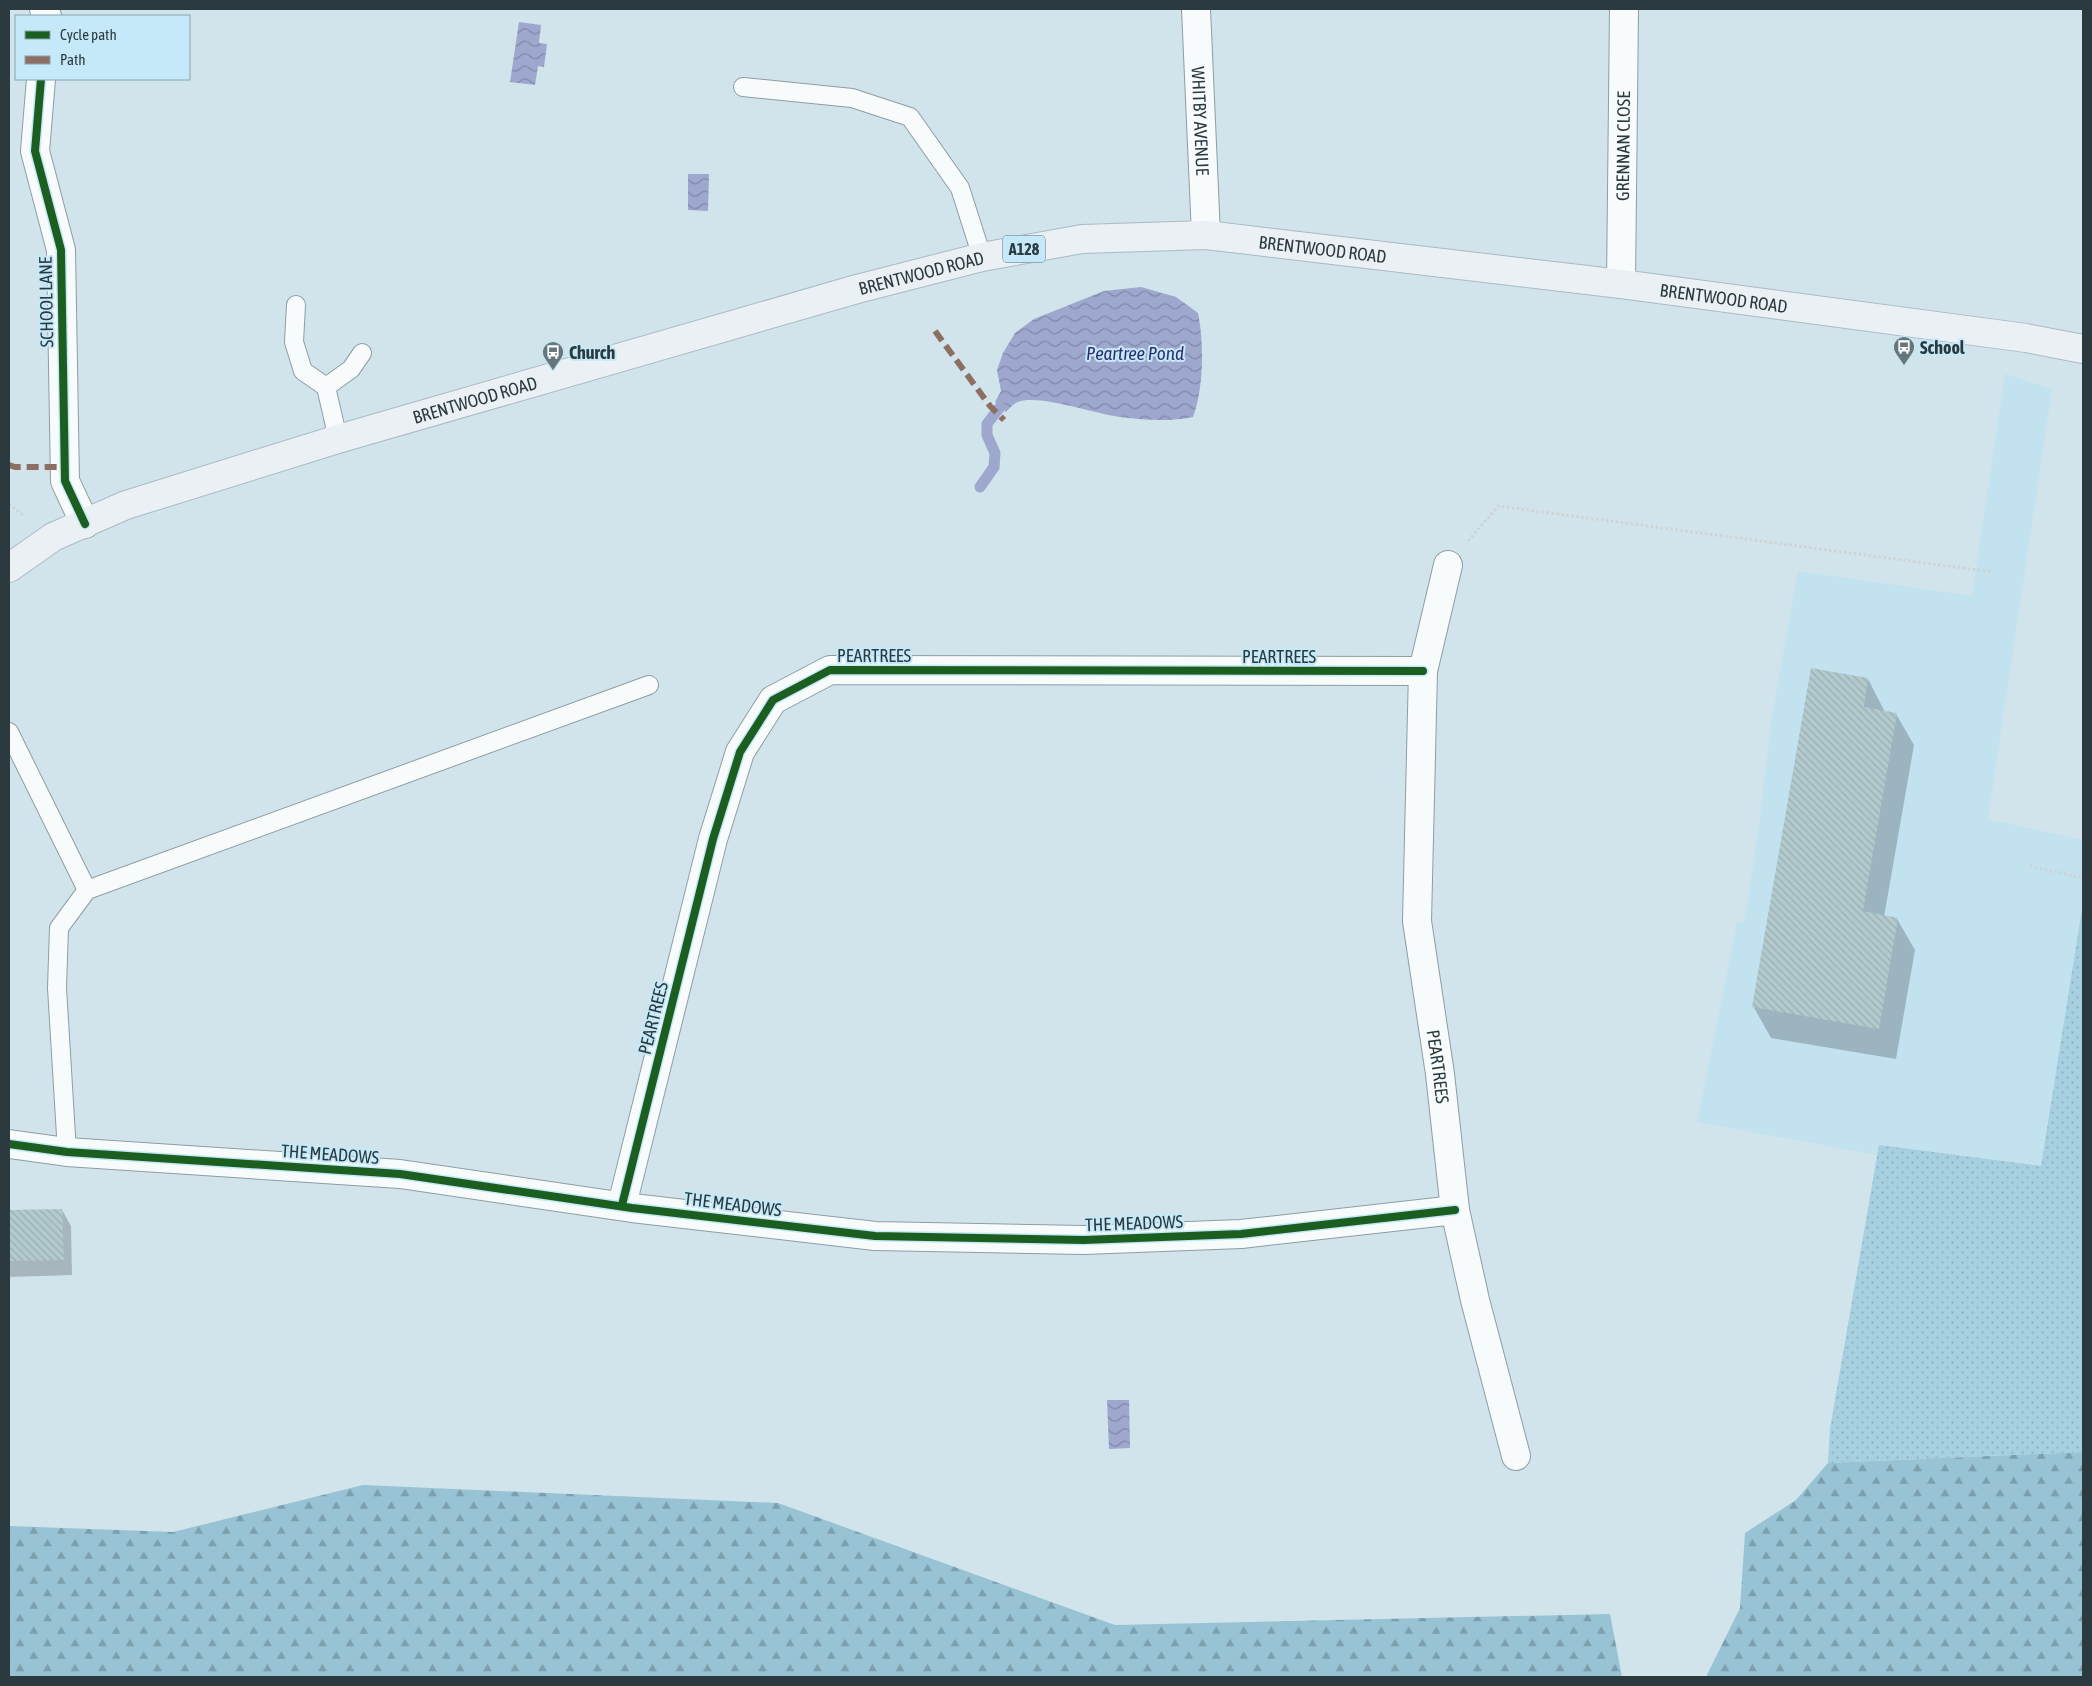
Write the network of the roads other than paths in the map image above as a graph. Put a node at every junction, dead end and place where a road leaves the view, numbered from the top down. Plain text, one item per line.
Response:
1 (1196, 9) edge
2 (1624, 9) edge
3 (41, 80) edge
4 (743, 87) dead end
5 (1206, 235) junction
6 (982, 257) junction
7 (1621, 284) junction
8 (296, 305) dead end
9 (2083, 349) edge
10 (362, 352) dead end
11 (326, 387) junction
12 (338, 439) junction
13 (85, 524) junction
14 (1448, 565) road end
15 (9, 568) edge
16 (1423, 672) junction
17 (649, 685) dead end
18 (9, 732) edge
19 (87, 890) junction
20 (9, 1144) edge
21 (67, 1152) junction
22 (622, 1205) junction
23 (1455, 1210) junction
24 (1516, 1456) dead end

1 - 5 street, WHITBY AVENUE
2 - 7 street, GRENNAN CLOSE
3 - 13 street, SCHOOL LANE
4 - 6 lane
5 - 6 main road, BRENTWOOD ROAD / A128
5 - 7 main road, BRENTWOOD ROAD / A128
6 - 12 main road, BRENTWOOD ROAD / A128
7 - 9 main road, BRENTWOOD ROAD / A128
8 - 11 lane
10 - 11 lane
11 - 12 lane
12 - 13 main road, BRENTWOOD ROAD / A128
13 - 15 main road, BRENTWOOD ROAD / A128
14 - 16 street, PEARTREES
16 - 22 street, PEARTREES
16 - 23 street, PEARTREES
17 - 19 lane
18 - 19 lane
19 - 21 lane
20 - 21 street, THE MEADOWS
21 - 22 street, THE MEADOWS
22 - 23 street, THE MEADOWS
23 - 24 street, PEARTREES

